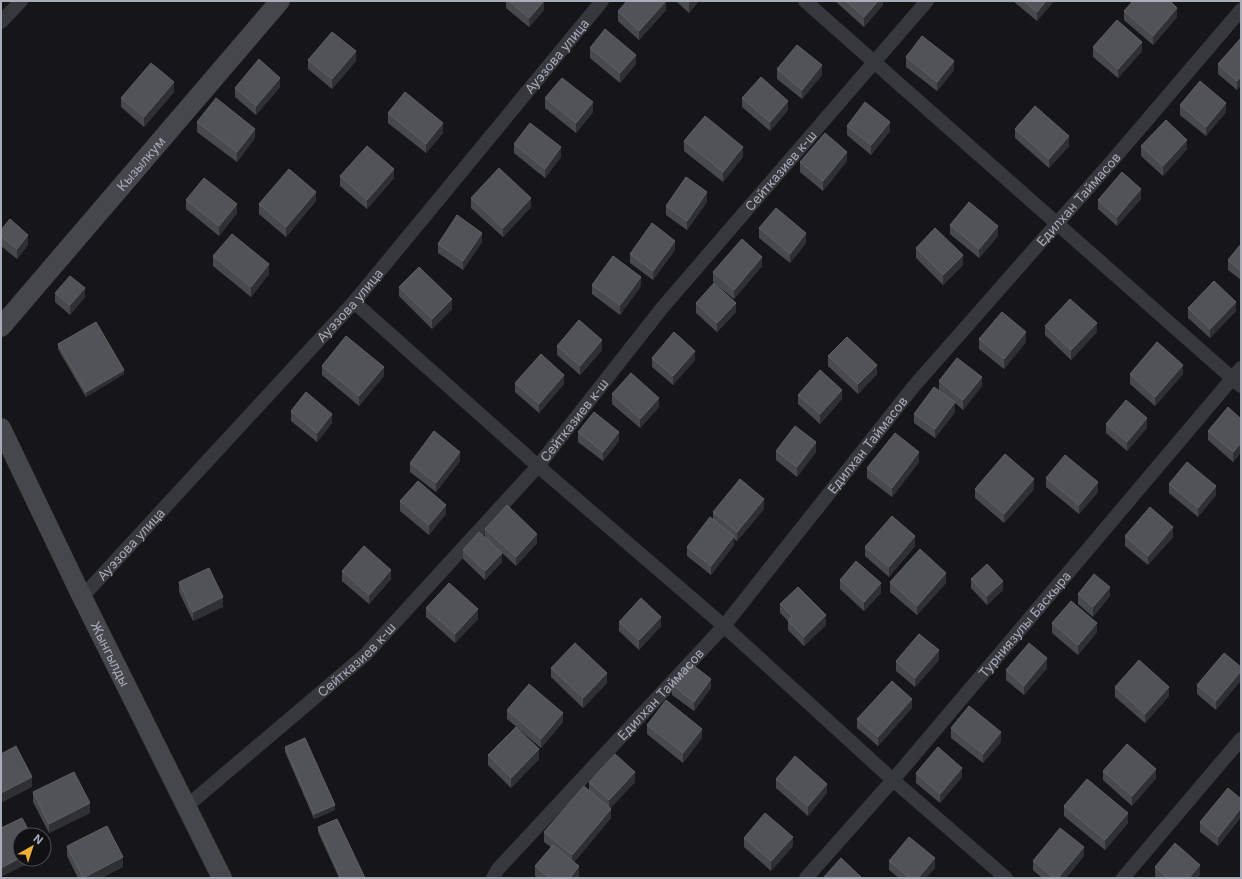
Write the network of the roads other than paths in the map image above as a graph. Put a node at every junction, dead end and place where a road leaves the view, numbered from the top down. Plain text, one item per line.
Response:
1 (21, 1) edge
2 (280, 1) edge
3 (602, 1) edge
4 (805, 1) edge
5 (927, 1) edge
6 (1241, 10) edge
7 (1, 22) edge
8 (874, 62) junction
9 (1058, 223) junction
10 (354, 302) junction
11 (1, 327) edge
12 (1238, 377) edge
13 (1, 428) edge
14 (538, 466) junction
15 (82, 597) junction
16 (724, 626) junction
17 (1241, 739) edge
18 (893, 780) junction
19 (187, 806) junction
20 (222, 878) edge
21 (493, 878) edge
22 (806, 878) edge
23 (1006, 878) edge
24 (1123, 878) edge

1 - 7 street
2 - 11 street, Кызылкум
3 - 10 street, Ауэзова улица
4 - 8 street
5 - 8 street, Сейтказиев к-ш
6 - 9 street, Едилхан Таймасов
8 - 9 street
8 - 14 street, Сейтказиев к-ш
9 - 12 street
9 - 16 street, Едилхан Таймасов
10 - 14 street
10 - 15 street, Ауэзова улица
12 - 18 street, Турниязулы Баскыра
13 - 15 street, Жынгылды
14 - 16 street
14 - 19 street, Сейтказиев к-ш
15 - 19 street, Жынгылды
16 - 18 street
16 - 21 street, Едилхан Таймасов
17 - 24 street
18 - 22 street, Турниязулы Баскыра
18 - 23 street
19 - 20 street, Жынгылды

